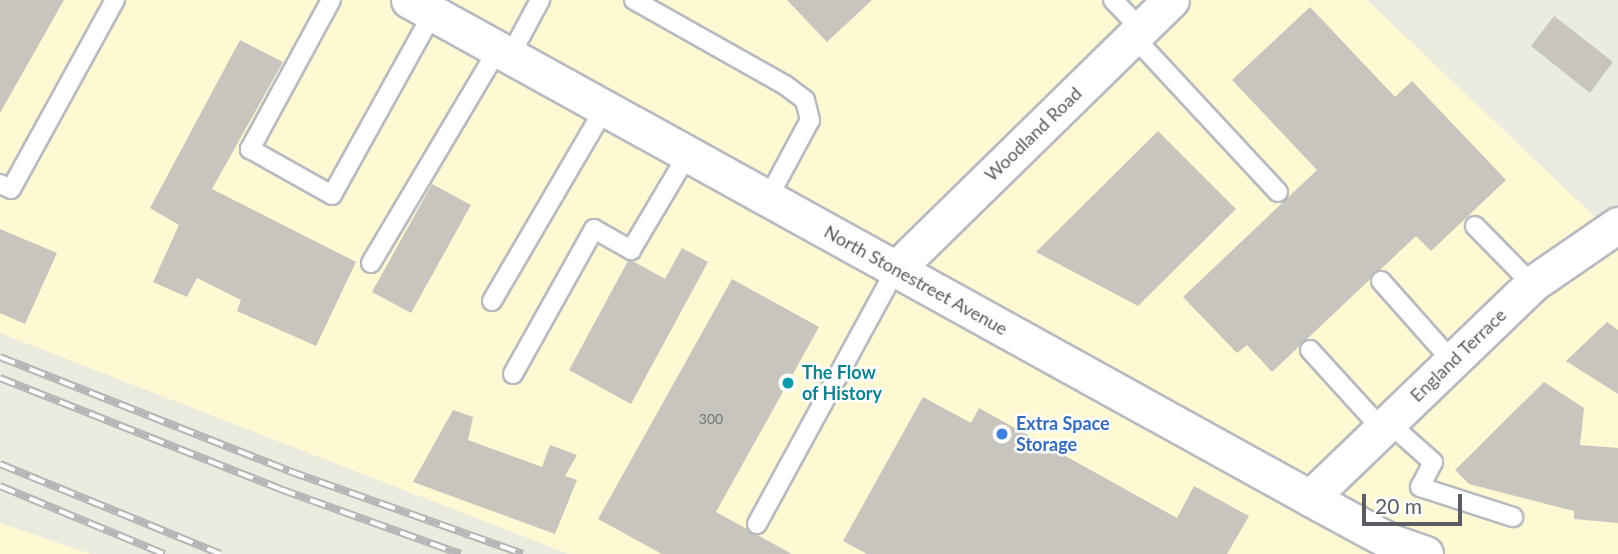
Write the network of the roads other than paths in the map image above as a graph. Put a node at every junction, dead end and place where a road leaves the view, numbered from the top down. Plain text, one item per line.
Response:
1 (116, 0) edge
2 (331, 0) edge
3 (540, 0) edge
4 (634, 0) edge
5 (1113, 0) edge
6 (1171, 0) edge
7 (421, 7) edge
8 (1137, 33) junction
9 (504, 52) junction
10 (605, 108) junction
11 (688, 154) junction
12 (0, 184) edge
13 (1278, 192) dead end
14 (768, 198) junction
15 (1618, 225) edge
16 (1475, 226) dead end
17 (371, 262) dead end
18 (896, 269) junction
19 (1381, 281) dead end
20 (1532, 284) junction
21 (492, 301) dead end
22 (1310, 350) dead end
23 (1452, 361) junction
24 (513, 374) dead end
25 (1385, 426) junction
26 (1310, 498) junction
27 (1513, 517) dead end
28 (757, 524) dead end
29 (1425, 554) edge

1 - 12 lane
2 - 7 lane
3 - 9 lane
4 - 14 lane
5 - 8 lane
6 - 8 street, Woodland Road
7 - 9 street, North Stonestreet Avenue
8 - 13 lane
8 - 18 street, Woodland Road
9 - 10 street, North Stonestreet Avenue
9 - 17 lane
10 - 11 street, North Stonestreet Avenue
10 - 21 lane
11 - 14 street, North Stonestreet Avenue
11 - 24 lane
14 - 18 street, North Stonestreet Avenue
15 - 20 street, England Terrace
16 - 20 lane
18 - 26 street, North Stonestreet Avenue
18 - 28 lane
19 - 23 lane
20 - 23 street, England Terrace
22 - 25 lane
23 - 25 street, England Terrace
25 - 26 street, England Terrace
25 - 27 lane
26 - 29 street, North Stonestreet Avenue

